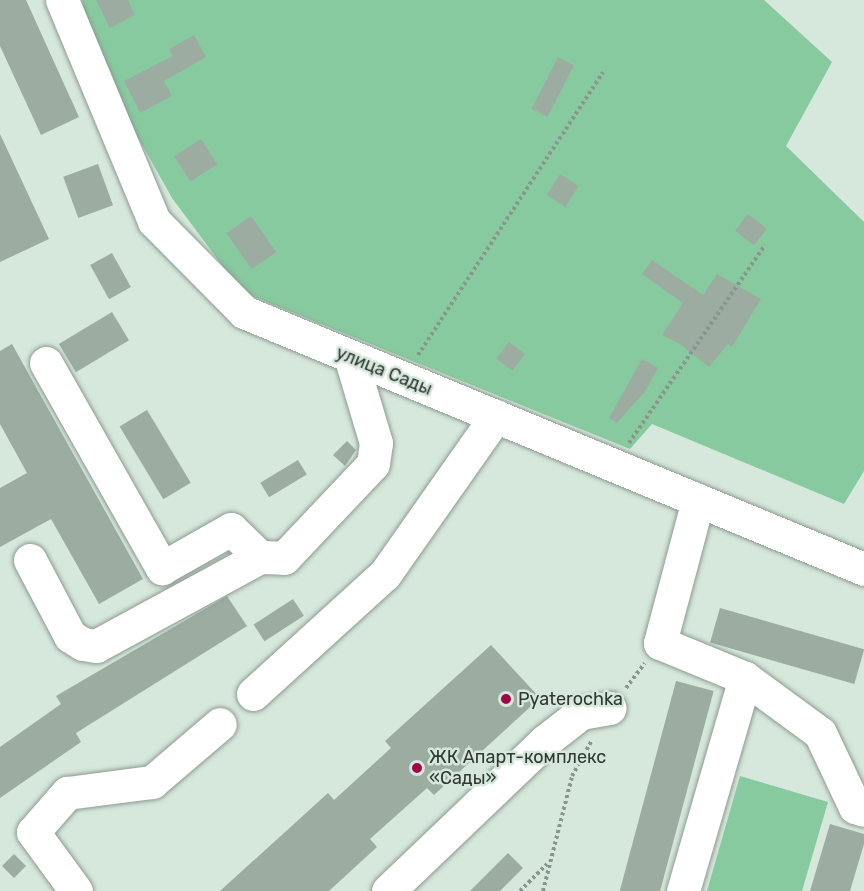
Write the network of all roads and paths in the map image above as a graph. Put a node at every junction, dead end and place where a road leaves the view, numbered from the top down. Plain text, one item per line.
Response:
1 (62, 0) edge
2 (603, 72) dead end
3 (765, 245) dead end
4 (351, 359) junction
5 (46, 363) dead end
6 (403, 378) junction
7 (496, 416) junction
8 (613, 466) junction
9 (698, 500) junction
10 (260, 557) junction
11 (30, 560) dead end
12 (162, 568) junction
13 (864, 569) edge
14 (179, 598) junction
15 (660, 643) junction
16 (745, 678) junction
17 (254, 694) dead end
18 (610, 708) junction
19 (220, 724) dead end
20 (864, 773) edge
21 (859, 809) edge
22 (547, 863) junction
23 (76, 891) edge
24 (388, 891) edge
25 (520, 891) edge
26 (543, 891) edge
27 (683, 891) edge

1 - 4 street, улица Сады
2 - 6 path
3 - 8 path
4 - 6 street, улица Сады
4 - 10 street
5 - 12 street
6 - 7 street, улица Сады
7 - 8 street, улица Сады
7 - 17 street
8 - 9 street, улица Сады
9 - 13 street, улица Сады
9 - 15 street
10 - 12 street
10 - 14 street
11 - 14 street
12 - 14 street
15 - 16 street
15 - 18 path
16 - 21 street
16 - 27 street
18 - 22 path
18 - 24 street
19 - 23 street
20 - 21 street
22 - 25 path
22 - 26 path

